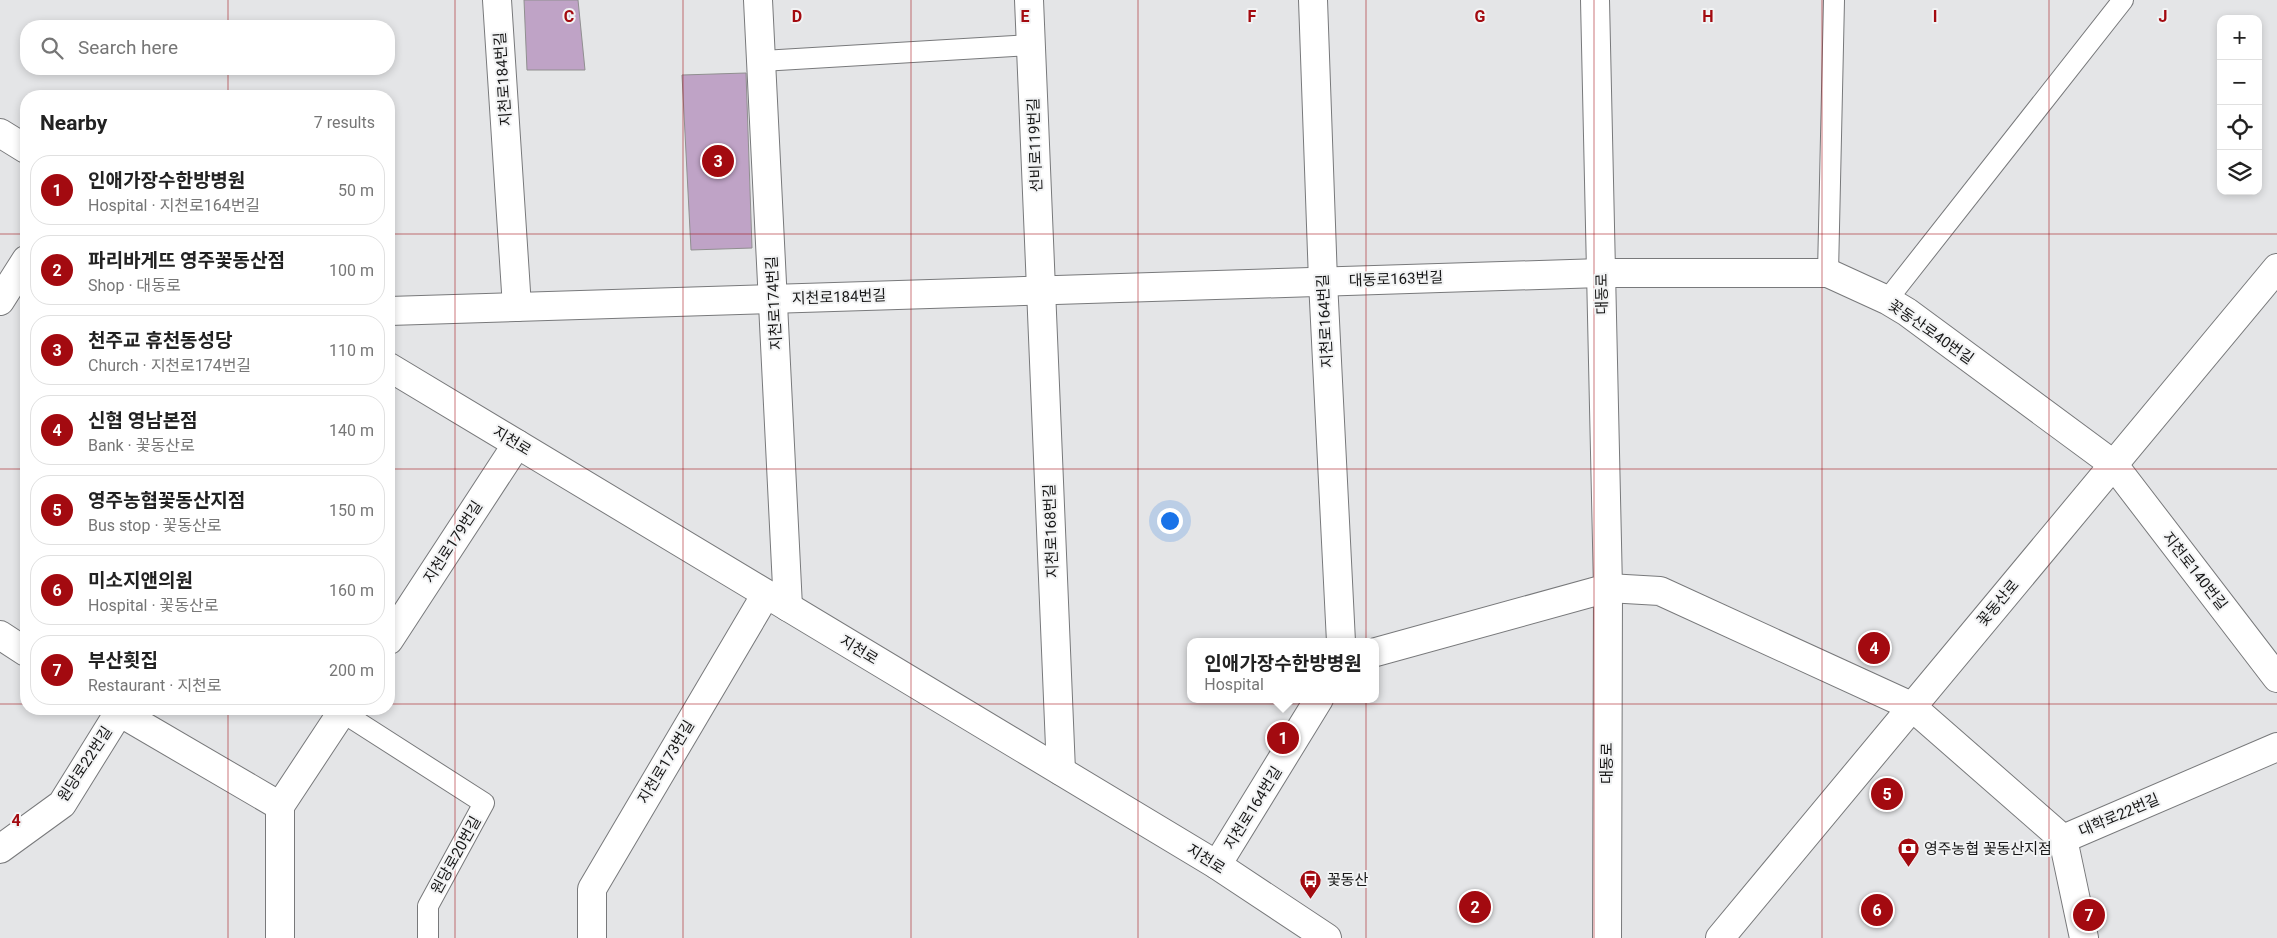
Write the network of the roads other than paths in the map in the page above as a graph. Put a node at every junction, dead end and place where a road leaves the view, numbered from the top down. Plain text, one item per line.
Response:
1 (498, 0) edge
2 (758, 0) edge
3 (1029, 0) edge
4 (1313, 0) edge
5 (1595, 0) edge
6 (1834, 0) edge
7 (2123, 0) edge
8 (1031, 45) junction
9 (761, 61) junction
10 (0, 133) edge
11 (20, 145) edge
12 (2277, 268) edge
13 (20, 269) edge
14 (1601, 272) junction
15 (1828, 273) junction
16 (1323, 282) junction
17 (1041, 291) junction
18 (774, 299) junction
19 (1887, 300) junction
20 (0, 301) edge
21 (517, 307) junction
22 (395, 311) edge
23 (395, 371) edge
24 (517, 444) junction
25 (2113, 464) junction
26 (1608, 588) junction
27 (777, 600) junction
28 (395, 631) edge
29 (0, 634) edge
30 (1341, 638) edge
31 (20, 648) edge
32 (1379, 651) edge
33 (2277, 678) edge
34 (1317, 703) edge
35 (1911, 706) junction
36 (115, 715) edge
37 (126, 715) edge
38 (340, 715) edge
39 (351, 715) edge
40 (2277, 747) edge
41 (1061, 771) junction
42 (280, 806) junction
43 (2063, 839) junction
44 (0, 849) edge
45 (1217, 865) junction
46 (280, 938) edge
47 (428, 938) edge
48 (592, 938) edge
49 (1327, 938) edge
50 (1607, 938) edge
51 (1720, 938) edge
52 (2084, 938) edge

1 - 21 street, 지천로184번길
2 - 9 street, 지천로174번길
3 - 8 street, 선비로119번길
4 - 16 street, 지천로164번길
5 - 14 street, 대동로
6 - 15 lane
7 - 19 lane
8 - 9 lane
8 - 17 street, 선비로119번길
9 - 18 street, 지천로174번길
10 - 11 street
12 - 25 street, 꽃동산로
13 - 20 street
14 - 15 street, 꽃동산로40번길
14 - 16 street, 대동로163번길
14 - 26 street, 대동로
15 - 19 street, 꽃동산로40번길
16 - 17 street, 대동로163번길
16 - 30 street, 지천로164번길
17 - 18 street, 지천로184번길
17 - 41 street, 지천로168번길
18 - 21 street, 지천로184번길
18 - 27 street, 지천로174번길
19 - 25 street, 꽃동산로40번길
21 - 22 street, 지천로184번길
23 - 24 street, 지천로
24 - 27 street, 지천로
24 - 28 street, 지천로179번길
25 - 33 street, 지천로140번길
25 - 35 street, 꽃동산로
26 - 32 street
26 - 35 street, 대학로22번길
26 - 50 street, 대동로
27 - 41 street, 지천로
27 - 48 street, 지천로173번길
29 - 31 street
34 - 45 street, 지천로164번길
35 - 43 street, 대학로22번길
35 - 51 street, 꽃동산로
36 - 44 street, 원당로22번길
37 - 42 street
38 - 42 street
39 - 47 lane, 원당로20번길
40 - 43 street, 대학로22번길
41 - 45 street, 지천로
42 - 46 street
43 - 52 street
45 - 49 street, 지천로

